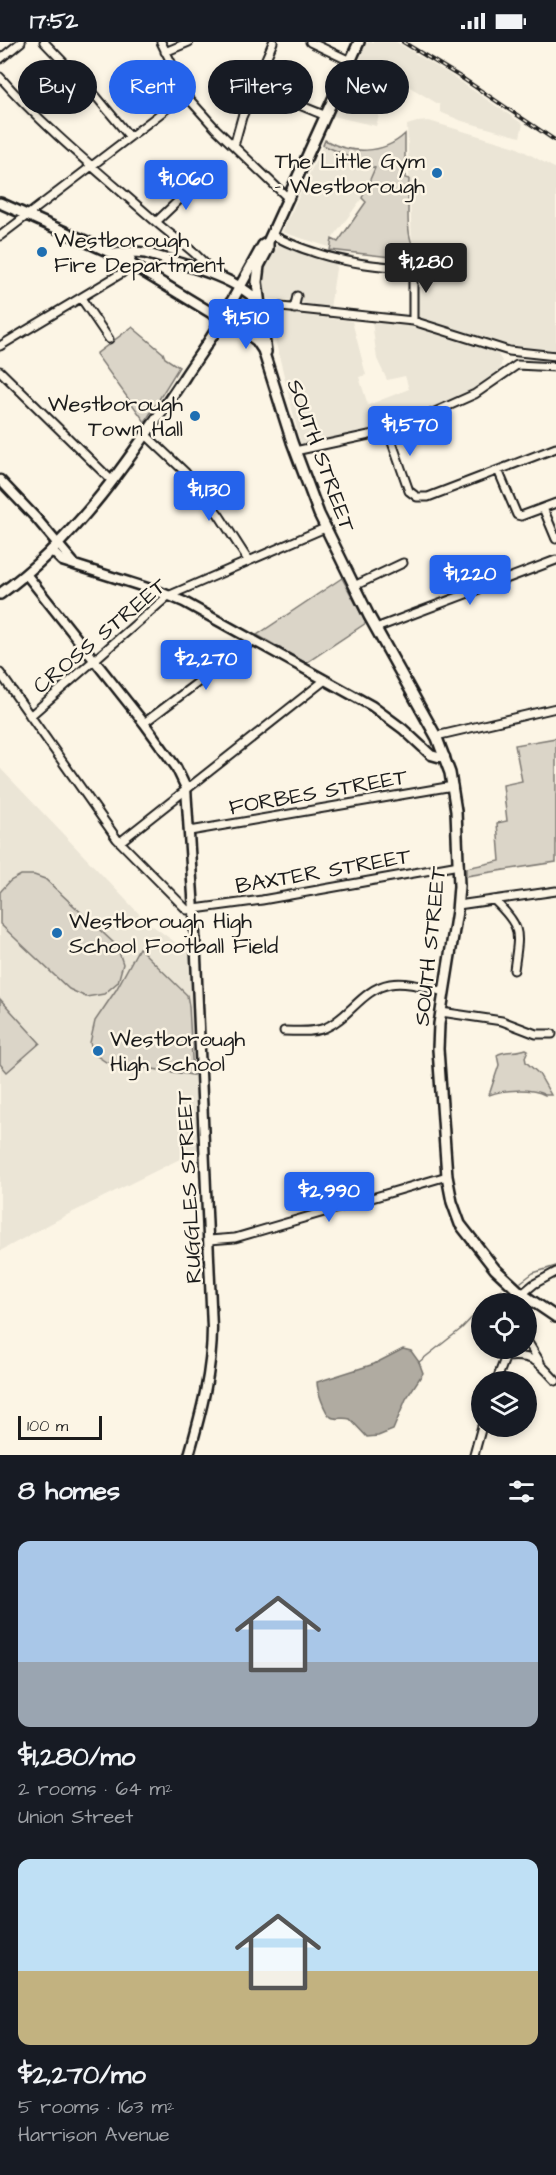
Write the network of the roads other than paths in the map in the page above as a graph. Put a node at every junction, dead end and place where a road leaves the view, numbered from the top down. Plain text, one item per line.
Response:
1 (21, 42) edge
2 (44, 42) edge
3 (161, 42) edge
4 (189, 42) edge
5 (273, 42) edge
6 (310, 42) edge
7 (359, 42) edge
8 (165, 52) junction
9 (0, 58) edge
10 (169, 60) edge
11 (348, 60) edge
12 (350, 60) edge
13 (0, 77) edge
14 (196, 105) edge
15 (159, 114) edge
16 (243, 114) edge
17 (326, 116) joint
18 (129, 136) junction
19 (234, 146) junction
20 (92, 165) junction
21 (198, 182) dead end
22 (289, 199) junction
23 (0, 203) edge
24 (26, 215) junction
25 (156, 222) junction
26 (0, 236) edge
27 (270, 239) junction
28 (134, 252) junction
29 (114, 254) junction
30 (129, 263) junction
31 (248, 272) junction
32 (214, 275) junction
33 (225, 280) junction
34 (240, 288) junction
35 (250, 295) junction
36 (297, 296) dead end
37 (81, 298) junction
38 (231, 302) junction
39 (261, 308) junction
40 (294, 309) junction
41 (413, 321) junction
42 (220, 322) junction
43 (238, 327) junction
44 (109, 339) dead end
45 (0, 346) edge
46 (556, 356) edge
47 (268, 360) junction
48 (556, 367) edge
49 (0, 371) edge
50 (388, 431) junction
51 (146, 435) junction
52 (556, 448) edge
53 (295, 451) junction
54 (498, 470) junction
55 (0, 480) edge
56 (111, 480) junction
57 (556, 503) edge
58 (543, 508) junction
59 (325, 528) junction
60 (556, 539) edge
61 (54, 547) junction
62 (248, 560) junction
63 (556, 561) edge
64 (403, 563) dead end
65 (26, 574) junction
66 (354, 586) junction
67 (0, 594) edge
68 (168, 596) junction
69 (376, 628) junction
70 (254, 640) junction
71 (93, 660) junction
72 (0, 673) edge
73 (325, 680) junction
74 (556, 708) edge
75 (30, 716) junction
76 (144, 723) junction
77 (436, 736) junction
78 (446, 757) junction
79 (453, 786) junction
80 (186, 788) junction
81 (190, 831) junction
82 (120, 842) junction
83 (459, 865) junction
84 (556, 891) edge
85 (494, 900) junction
86 (458, 905) junction
87 (194, 911) junction
88 (514, 970) dead end
89 (444, 992) junction
90 (441, 1012) junction
91 (284, 1031) dead end
92 (552, 1034) dead end
93 (447, 1176) junction
94 (209, 1240) junction
95 (556, 1272) edge
96 (519, 1290) junction
97 (518, 1293) edge
98 (556, 1317) edge
99 (537, 1357) edge
100 (529, 1359) edge
101 (540, 1362) junction
102 (556, 1381) edge
103 (479, 1437) edge
104 (189, 1455) edge
105 (474, 1455) edge

1 - 9 street
2 - 18 street
3 - 8 street
4 - 8 street
5 - 17 street
6 - 11 street
7 - 12 main road
8 - 10 street
13 - 20 street
14 - 19 street
15 - 18 street
16 - 19 street
17 - 22 main road
18 - 20 street
19 - 22 street
20 - 24 street
20 - 25 street
21 - 25 street
22 - 27 main road
23 - 24 main road
24 - 26 street
24 - 29 main road
25 - 32 street
27 - 31 main road
27 - 39 main road, SOUTH STREET
27 - 41 street
28 - 29 main road
28 - 30 street
28 - 32 main road
29 - 30 main road
30 - 37 street
30 - 42 main road
31 - 33 main road
31 - 34 main road
32 - 33 main road
33 - 34 main road
34 - 35 main road
34 - 38 main road
35 - 38 main road
35 - 39 main road
36 - 40 street
37 - 44 street
37 - 45 street
38 - 42 main road
38 - 43 main road
39 - 40 street
39 - 43 main road
39 - 47 main road, SOUTH STREET
40 - 41 street
41 - 46 street
42 - 43 main road
42 - 51 main road
43 - 47 main road, SOUTH STREET
47 - 53 main road, SOUTH STREET
48 - 50 street
49 - 56 street
50 - 53 street
50 - 54 street
51 - 56 main road
51 - 62 street
52 - 54 street
53 - 59 main road, SOUTH STREET
54 - 58 street
55 - 61 street
56 - 61 main road
57 - 58 street
58 - 60 street
59 - 62 street, CROSS STREET
59 - 66 main road, SOUTH STREET
61 - 65 main road
61 - 68 street
62 - 68 street, CROSS STREET
63 - 69 street
64 - 66 street
65 - 67 main road
65 - 71 street, RUGGLES STREET
66 - 69 main road, SOUTH STREET
68 - 70 street
68 - 71 street, CROSS STREET
69 - 77 main road, SOUTH STREET
70 - 73 street
70 - 76 street
71 - 75 street, CROSS STREET
71 - 76 street, RUGGLES STREET
72 - 75 street
73 - 78 street
73 - 80 street
74 - 77 street
75 - 82 street
76 - 80 street, RUGGLES STREET
77 - 78 main road, SOUTH STREET
78 - 79 main road, SOUTH STREET
79 - 81 street, FORBES STREET
79 - 83 main road, SOUTH STREET
80 - 81 street, RUGGLES STREET
80 - 82 street
81 - 87 street, RUGGLES STREET
82 - 87 street
83 - 86 main road, SOUTH STREET
83 - 87 street, BAXTER STREET
84 - 85 street
85 - 86 street
85 - 88 street
86 - 89 main road, SOUTH STREET
87 - 94 street, RUGGLES STREET
89 - 90 main road, SOUTH STREET
89 - 91 street
90 - 92 street
90 - 93 main road, SOUTH STREET
93 - 94 street
93 - 96 main road, SOUTH STREET
94 - 104 street, RUGGLES STREET
95 - 96 street
96 - 97 street
96 - 98 main road, SOUTH STREET
99 - 101 street
100 - 101 street
101 - 102 street
103 - 105 street

